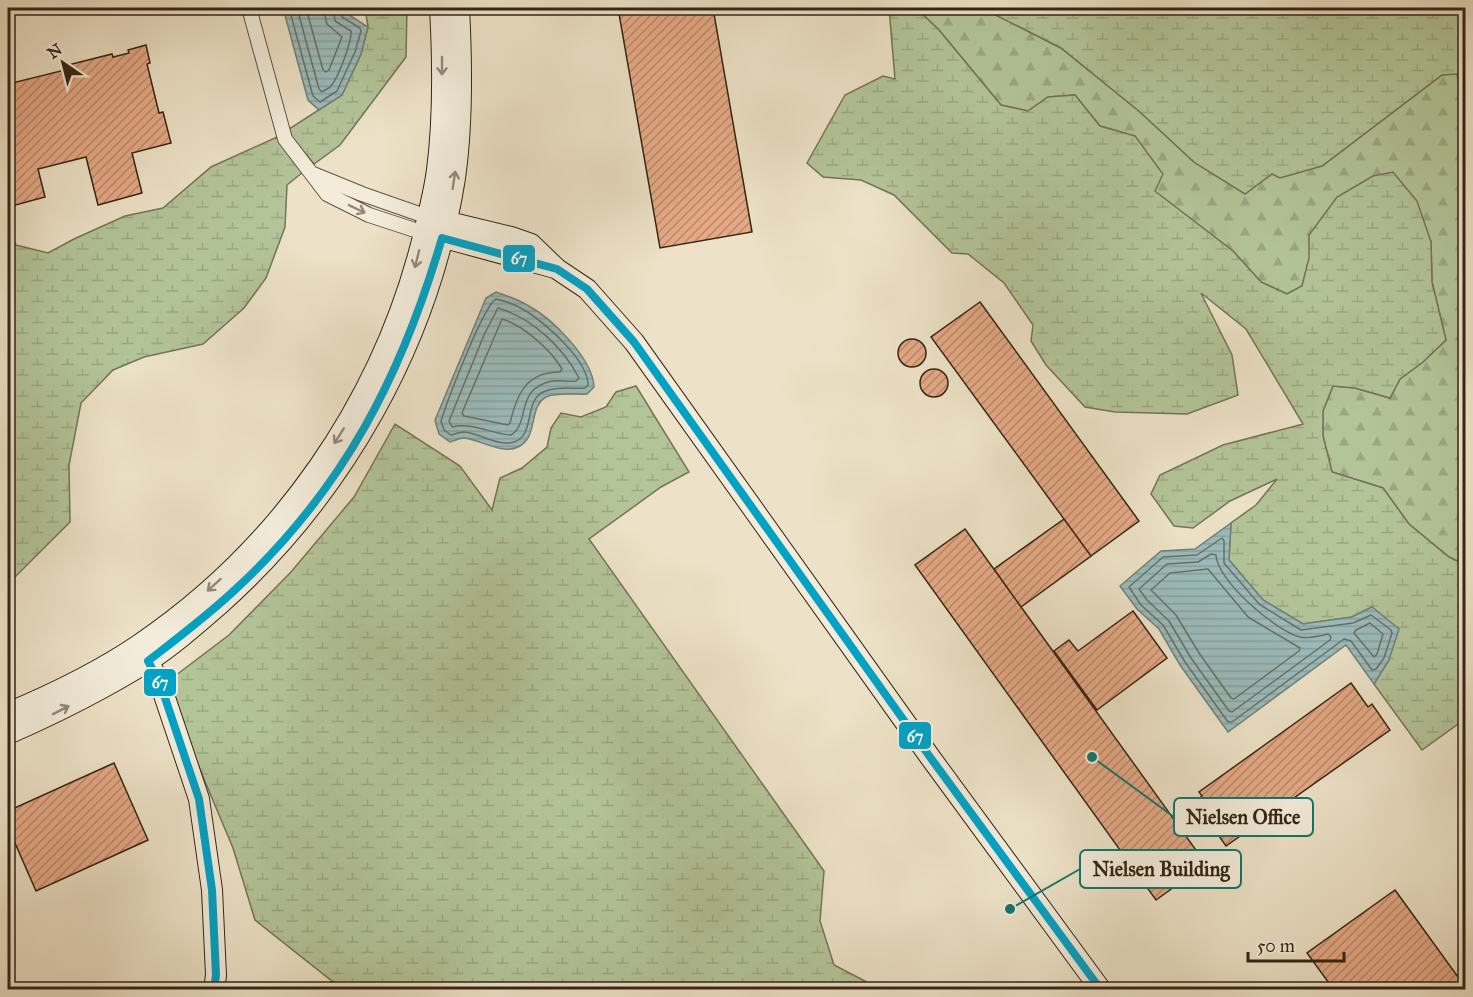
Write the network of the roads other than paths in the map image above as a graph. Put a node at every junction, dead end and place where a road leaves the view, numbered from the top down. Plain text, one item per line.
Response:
1 (249, 8) edge
2 (440, 8) edge
3 (459, 8) edge
4 (435, 228) junction
5 (144, 653) junction
6 (8, 713) edge
7 (8, 734) edge
8 (214, 990) edge
9 (1101, 990) edge

1 - 4 street
2 -> 4 street
4 -> 3 street
4 - 5 street
4 - 9 street
5 - 6 street
7 -> 5 street
5 - 8 street

